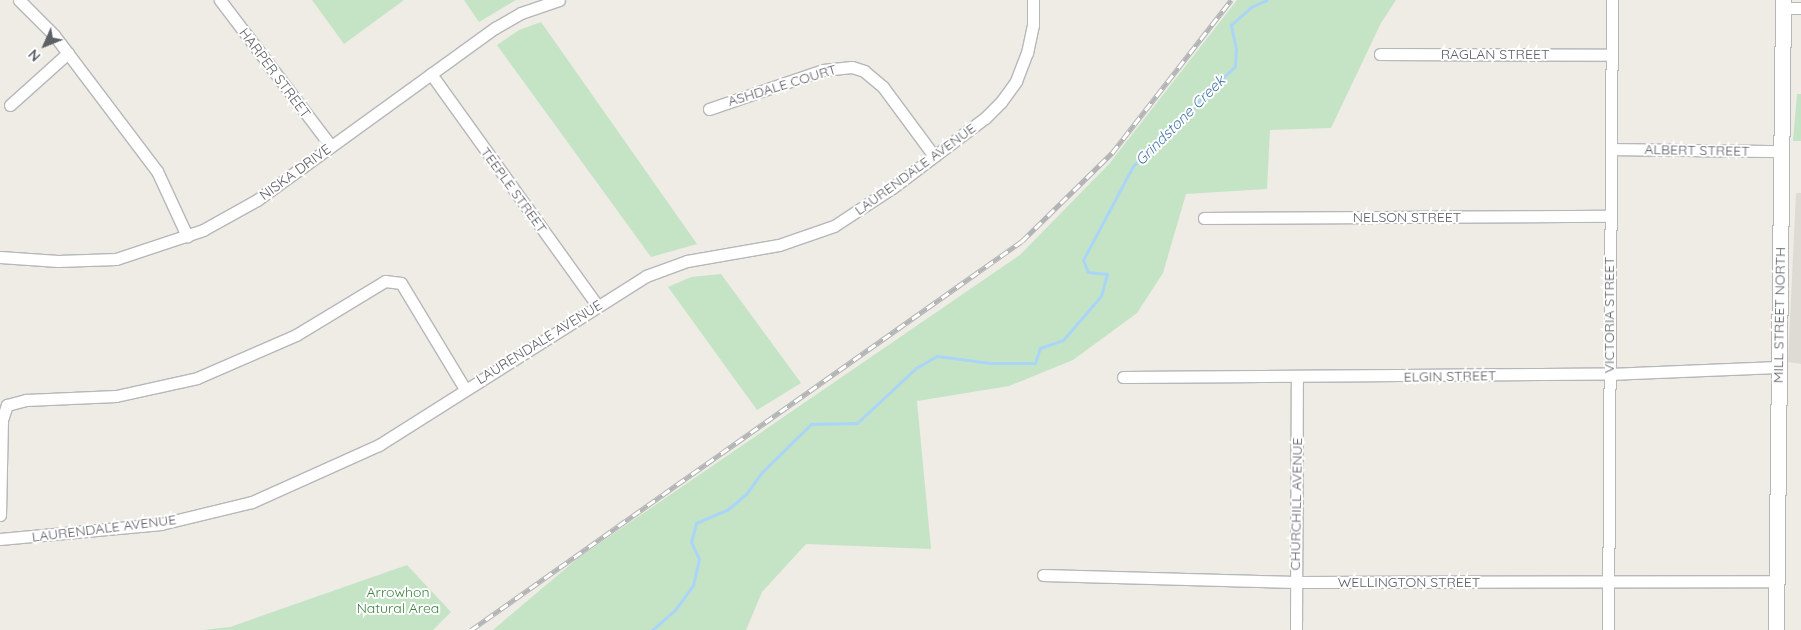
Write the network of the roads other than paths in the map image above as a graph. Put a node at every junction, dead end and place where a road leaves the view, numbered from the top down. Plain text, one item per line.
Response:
1 (19, 0) edge
2 (220, 0) edge
3 (559, 0) edge
4 (1033, 0) edge
5 (1612, 0) edge
6 (1783, 4) edge
7 (1801, 8) edge
8 (68, 53) junction
9 (1380, 54) dead end
10 (1611, 55) junction
11 (431, 74) junction
12 (10, 105) dead end
13 (709, 109) dead end
14 (331, 146) junction
15 (1612, 149) junction
16 (1782, 151) junction
17 (934, 156) junction
18 (1610, 216) junction
19 (1204, 218) dead end
20 (187, 236) junction
21 (0, 257) edge
22 (597, 305) junction
23 (1778, 367) junction
24 (1608, 374) junction
25 (1123, 377) dead end
26 (1297, 377) junction
27 (465, 389) junction
28 (0, 515) edge
29 (0, 539) edge
30 (1043, 575) dead end
31 (1776, 581) junction
32 (1295, 582) junction
33 (1607, 582) junction
34 (1296, 630) edge
35 (1608, 630) edge
36 (1776, 630) edge

1 - 8 street
2 - 14 street, HARPER STREET
3 - 11 street, NISKA DRIVE
4 - 17 street, LAURENDALE AVENUE
5 - 10 street, VICTORIA STREET
6 - 7 street
6 - 16 main road, MILL STREET NORTH
8 - 12 street
8 - 20 street
9 - 10 street, RAGLAN STREET
10 - 15 street, VICTORIA STREET
11 - 14 street, NISKA DRIVE
11 - 22 street, TEEPLE STREET
13 - 17 street, ASHDALE COURT
14 - 20 street, NISKA DRIVE
15 - 16 street, ALBERT STREET
15 - 18 street, VICTORIA STREET
16 - 23 main road, MILL STREET NORTH
17 - 22 street, LAURENDALE AVENUE
18 - 19 street, NELSON STREET
18 - 24 street, VICTORIA STREET
20 - 21 street, NISKA DRIVE
22 - 27 street, LAURENDALE AVENUE
23 - 24 street, ELGIN STREET
23 - 31 main road, MILL STREET NORTH
24 - 26 street, ELGIN STREET
24 - 33 street, VICTORIA STREET
25 - 26 street, ELGIN STREET
26 - 32 street, CHURCHILL AVENUE
27 - 28 street
27 - 29 street, LAURENDALE AVENUE
30 - 32 street, WELLINGTON STREET
31 - 33 street, WELLINGTON STREET
31 - 36 main road, MILL STREET NORTH
32 - 33 street, WELLINGTON STREET
32 - 34 street, CHURCHILL AVENUE
33 - 35 street, VICTORIA STREET

